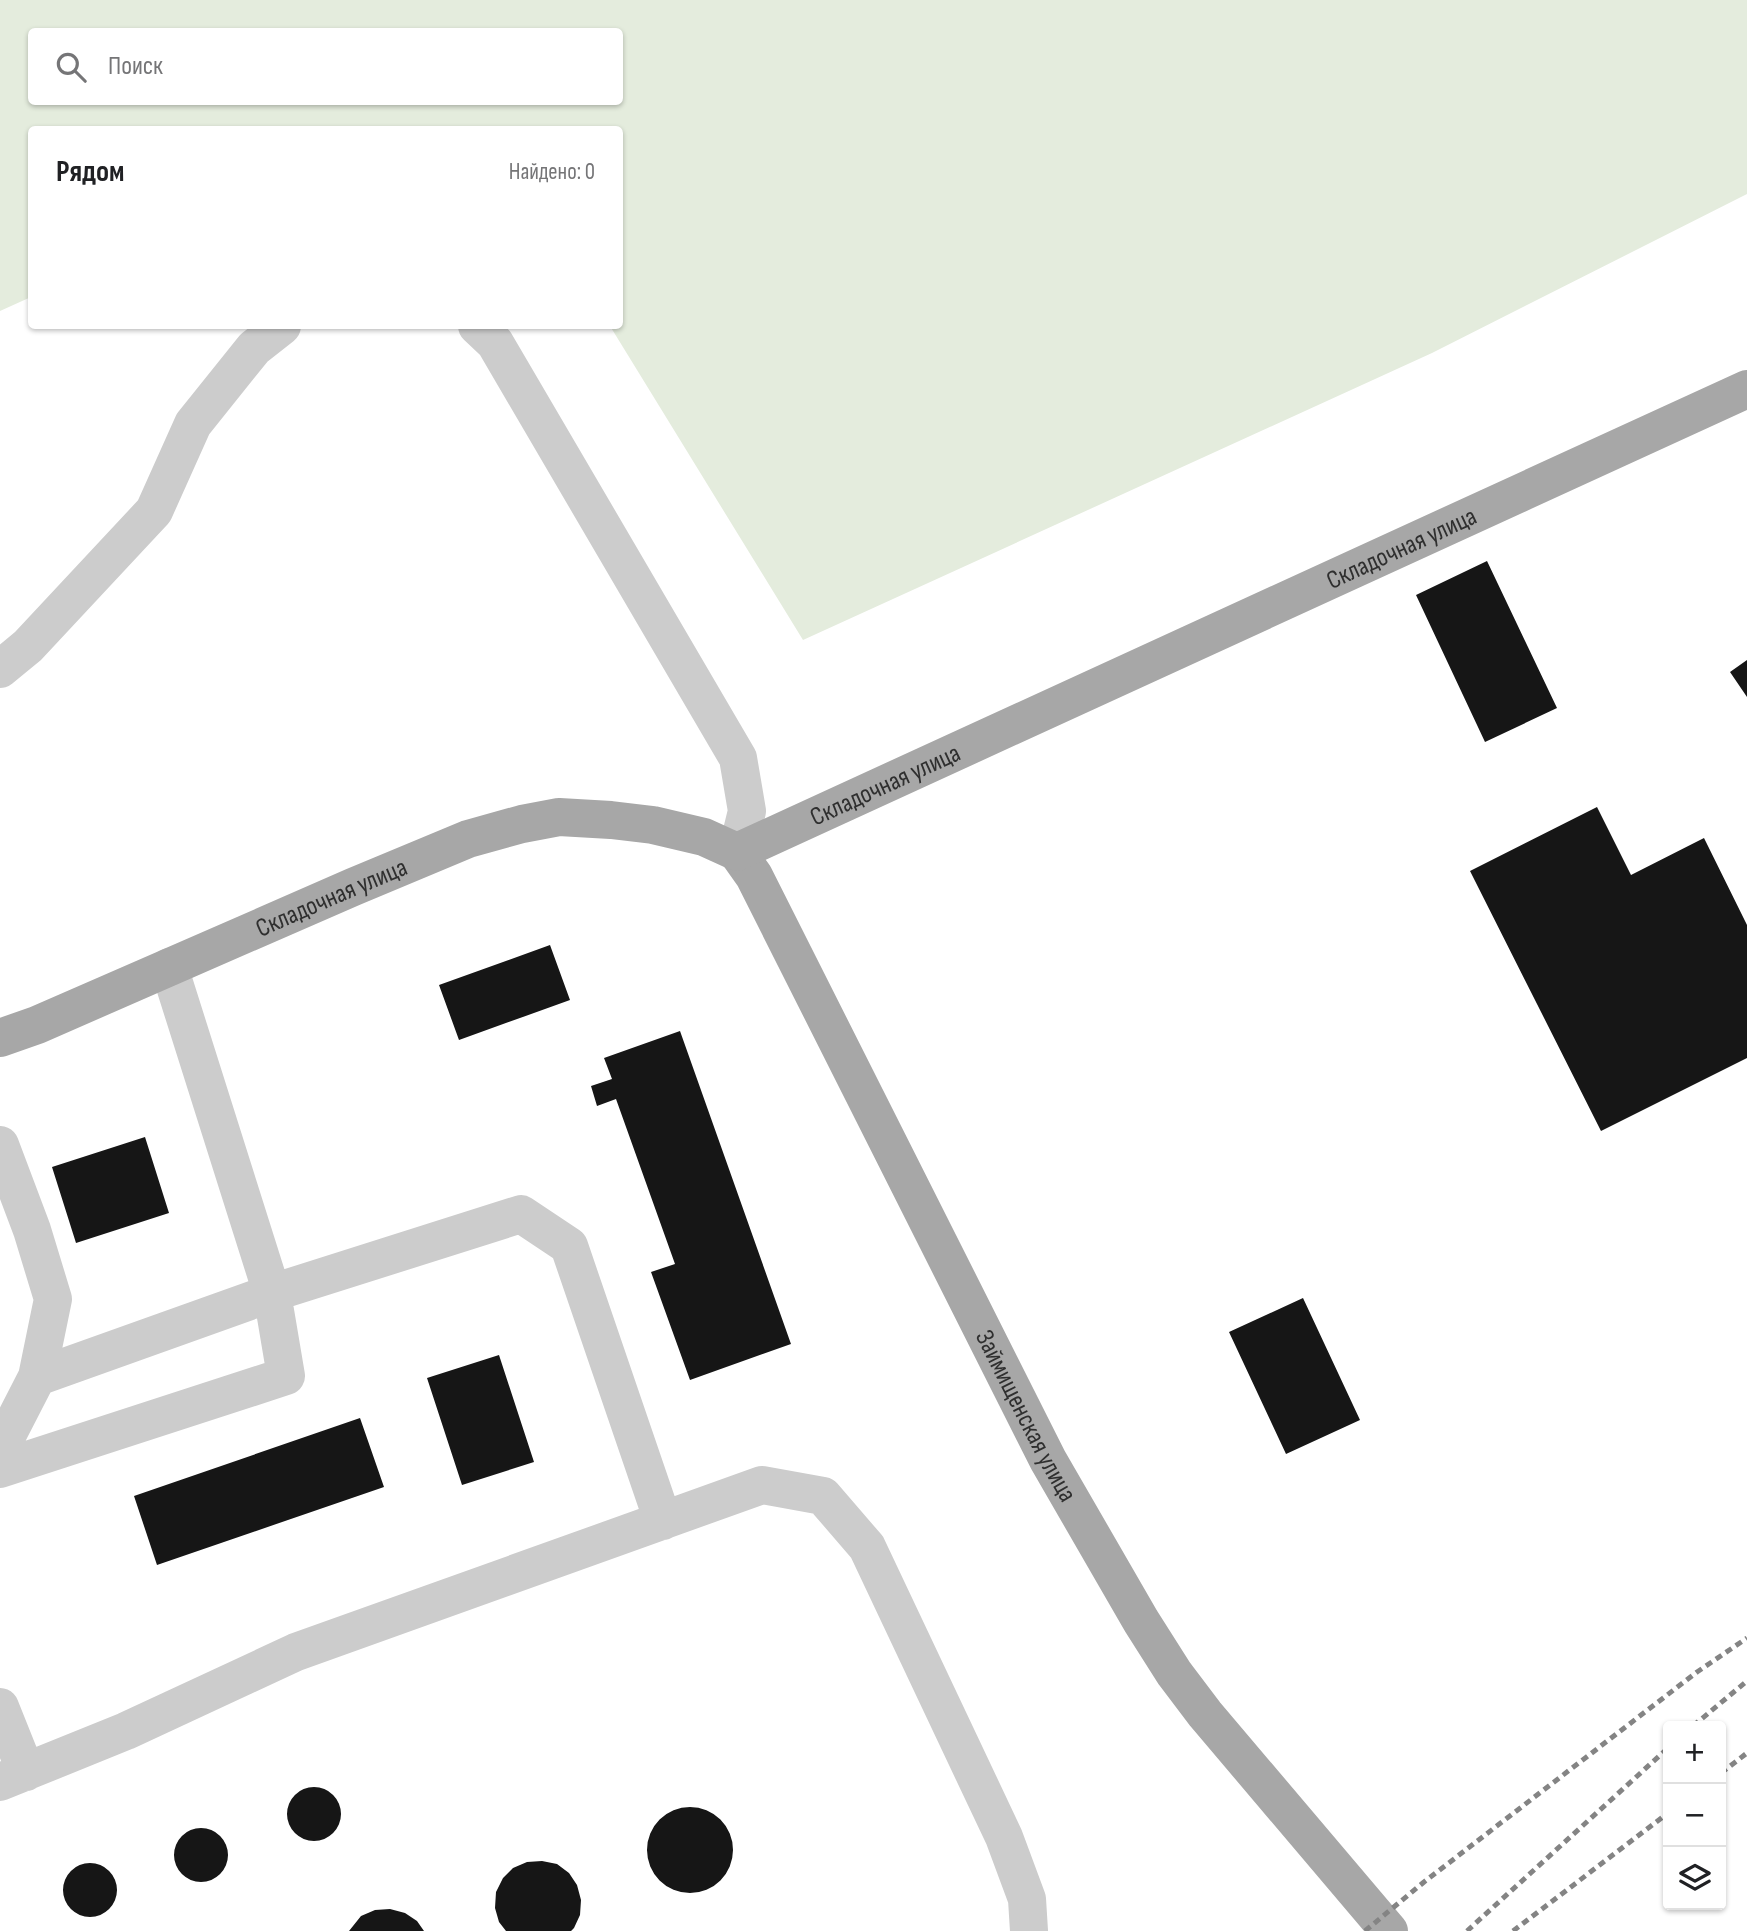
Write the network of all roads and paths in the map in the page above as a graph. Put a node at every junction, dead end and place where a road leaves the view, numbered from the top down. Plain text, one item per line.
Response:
1 (278, 329) edge
2 (480, 329) edge
3 (1747, 389) edge
4 (0, 669) edge
5 (737, 852) junction
6 (169, 967) junction
7 (0, 1038) edge
8 (0, 1144) edge
9 (272, 1293) junction
10 (37, 1377) junction
11 (0, 1448) edge
12 (0, 1469) edge
13 (663, 1521) junction
14 (0, 1707) edge
15 (13, 1777) edge
16 (1029, 1931) edge
17 (1389, 1931) edge

1 - 4 lane
2 - 5 lane
3 - 5 main road, Складочная улица
5 - 6 main road, Складочная улица
5 - 17 main road, Займищенская улица
6 - 7 main road, Складочная улица
6 - 9 lane
8 - 10 lane
9 - 10 lane
9 - 12 lane
9 - 13 lane
10 - 11 lane
13 - 15 lane
13 - 16 lane
14 - 15 lane

